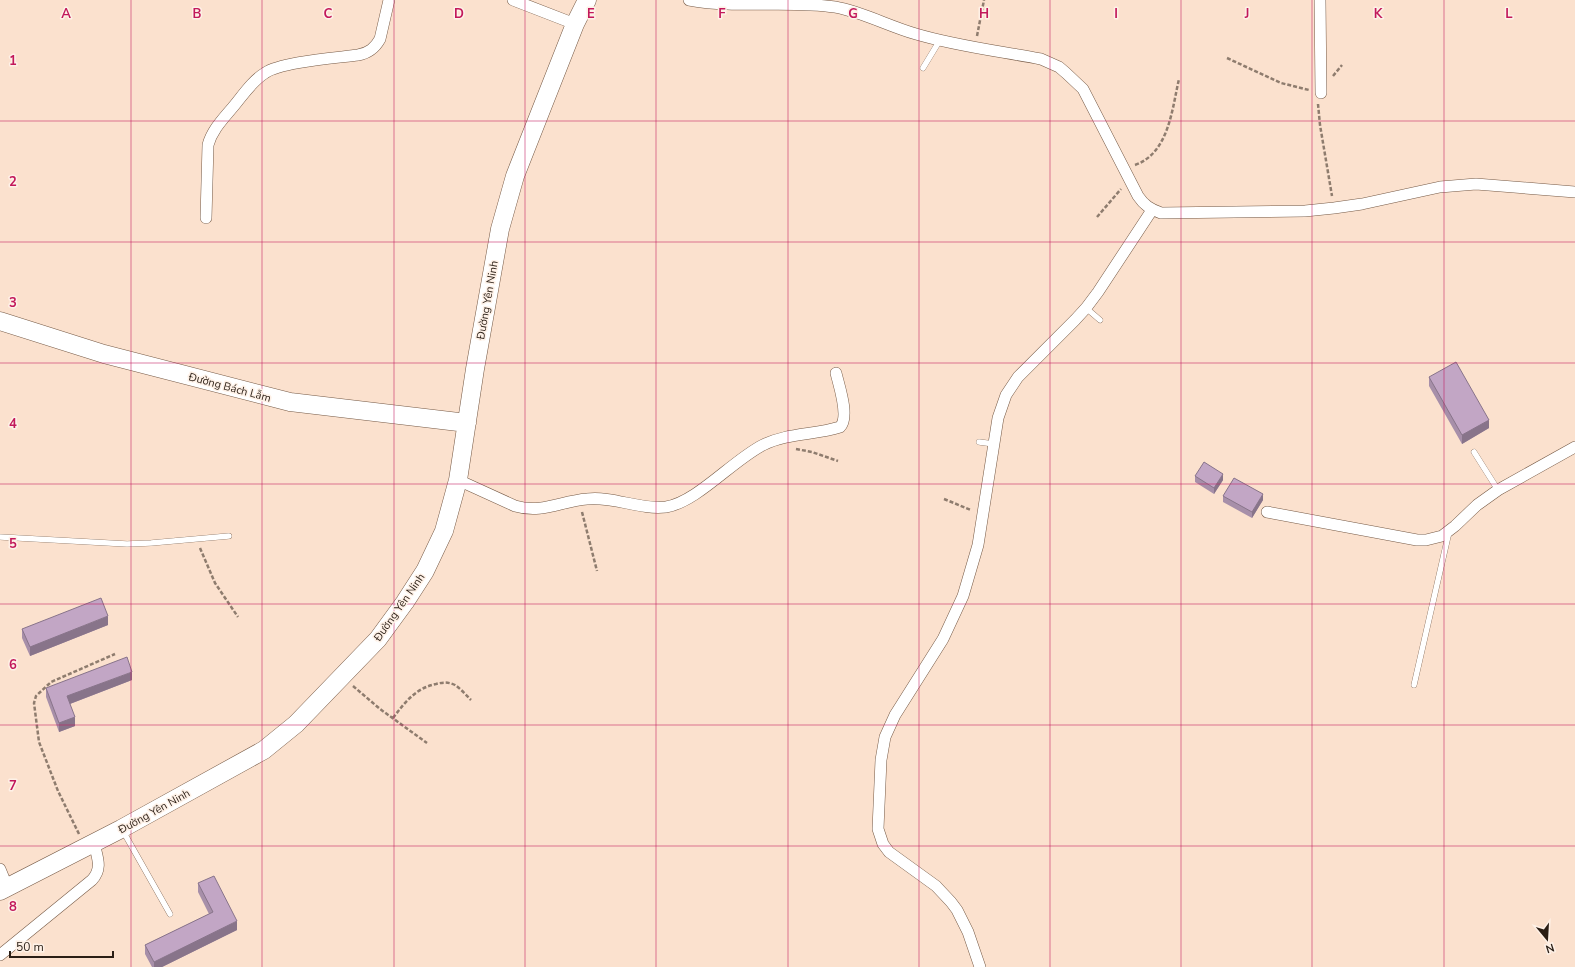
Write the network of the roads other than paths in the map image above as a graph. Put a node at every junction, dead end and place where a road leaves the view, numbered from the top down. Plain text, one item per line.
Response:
1 (389, 0) edge
2 (513, 0) edge
3 (587, 0) edge
4 (689, 0) edge
5 (1320, 0) edge
6 (575, 24) junction
7 (940, 40) junction
8 (922, 68) dead end
9 (1321, 92) road end
10 (1575, 192) edge
11 (1152, 210) junction
12 (206, 218) dead end
13 (1086, 308) junction
14 (1100, 320) dead end
15 (0, 321) edge
16 (836, 372) dead end
17 (466, 423) junction
18 (979, 442) dead end
19 (994, 444) junction
20 (1575, 447) edge
21 (1474, 452) dead end
22 (458, 480) junction
23 (1498, 490) junction
24 (1267, 512) dead end
25 (1449, 532) junction
26 (229, 536) dead end
27 (0, 538) edge
28 (1414, 685) dead end
29 (121, 829) junction
30 (90, 845) junction
31 (0, 870) edge
32 (4, 889) edge
33 (170, 914) dead end
34 (0, 955) edge
35 (980, 967) edge

1 - 12 street
2 - 6 street
3 - 6 main road, Đường Yên Ninh
4 - 7 street
5 - 9 street
6 - 17 main road, Đường Yên Ninh
7 - 8 lane
7 - 11 street
10 - 11 street
11 - 13 street
13 - 14 lane
13 - 19 street
15 - 17 main road, Đường Bách Lẫm
16 - 22 street
17 - 22 main road, Đường Yên Ninh
18 - 19 lane
19 - 35 street
20 - 23 street
21 - 23 lane
22 - 29 main road, Đường Yên Ninh
23 - 25 street
24 - 25 street
25 - 28 lane
26 - 27 lane
29 - 30 main road, Đường Yên Ninh
29 - 33 lane
30 - 32 main road, Đường Yên Ninh
30 - 34 street
31 - 32 street

